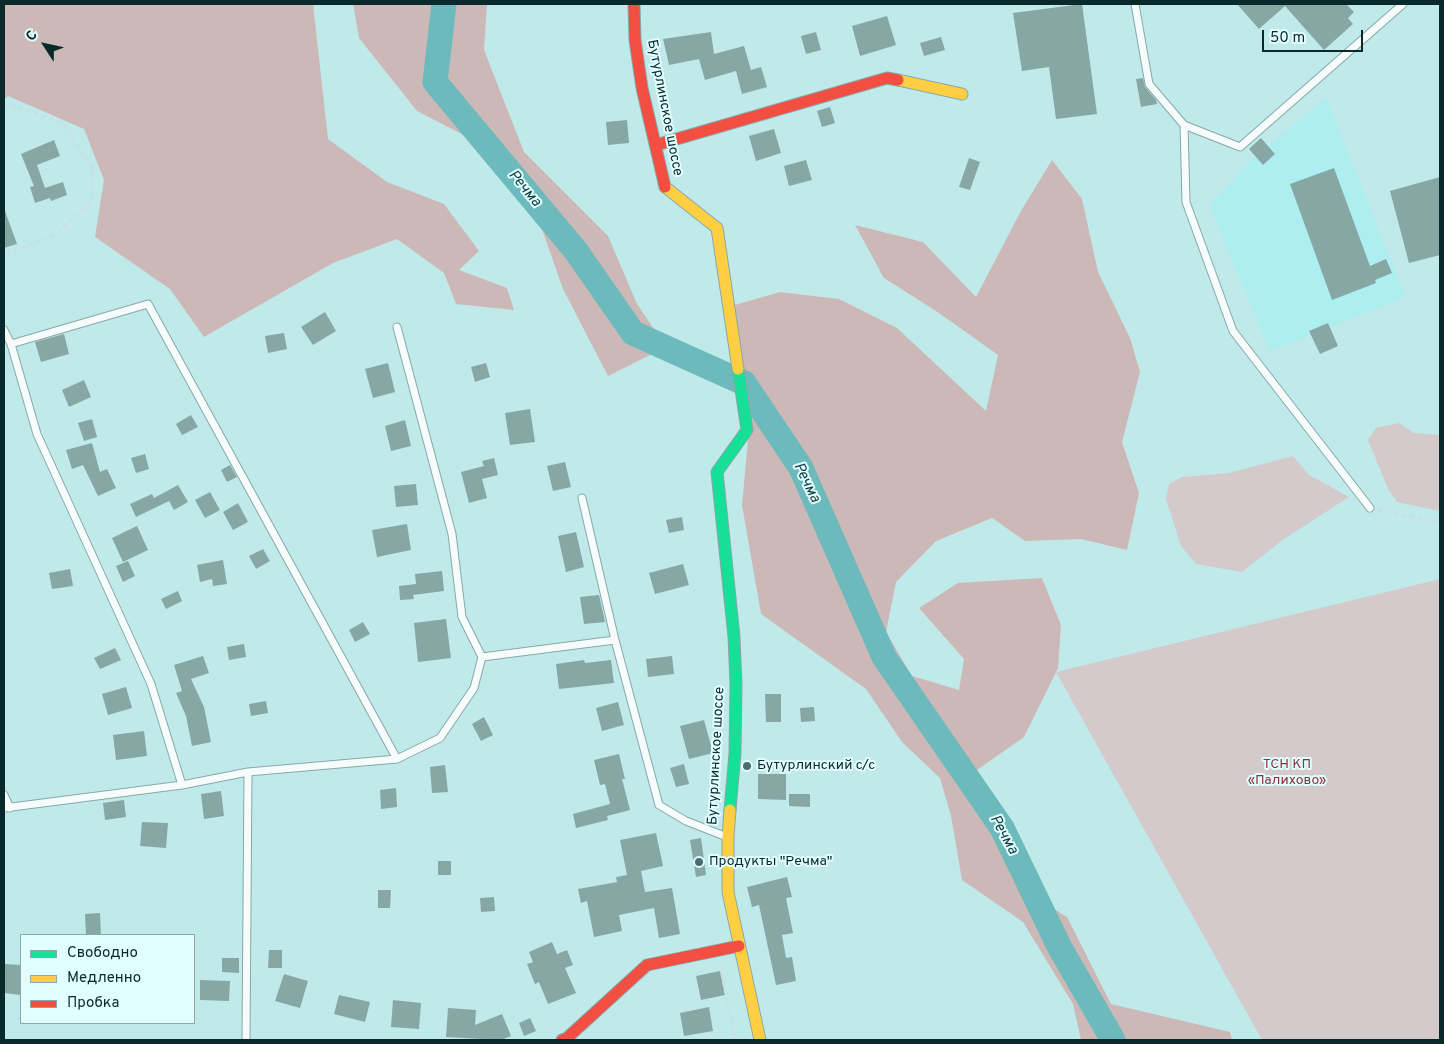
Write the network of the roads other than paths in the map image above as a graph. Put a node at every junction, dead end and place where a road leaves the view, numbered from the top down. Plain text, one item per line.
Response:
1 (634, 4) edge
2 (1135, 4) edge
3 (1404, 4) edge
4 (962, 94) dead end
5 (1184, 124) junction
6 (656, 145) junction
7 (397, 326) dead end
8 (4, 330) edge
9 (11, 344) junction
10 (582, 498) dead end
11 (1370, 508) road end
12 (614, 640) junction
13 (482, 657) junction
14 (397, 760) junction
15 (248, 772) junction
16 (182, 785) junction
17 (4, 795) edge
18 (7, 808) edge
19 (728, 837) junction
20 (739, 946) junction
21 (246, 1040) edge
22 (562, 1040) edge
23 (760, 1040) edge

1 - 6 main road, Бутурлинское шоссе
2 - 5 lane
3 - 5 lane
4 - 6 main road
5 - 11 lane
6 - 19 main road, Бутурлинское шоссе
7 - 13 lane
8 - 9 lane
9 - 14 lane
9 - 16 lane
10 - 12 lane
12 - 13 lane
12 - 19 lane
13 - 14 lane
14 - 15 lane
15 - 16 lane
15 - 21 lane
16 - 18 lane
17 - 18 lane
19 - 20 main road, Бутурлинское шоссе
20 - 22 main road
20 - 23 main road, Бутурлинское шоссе

